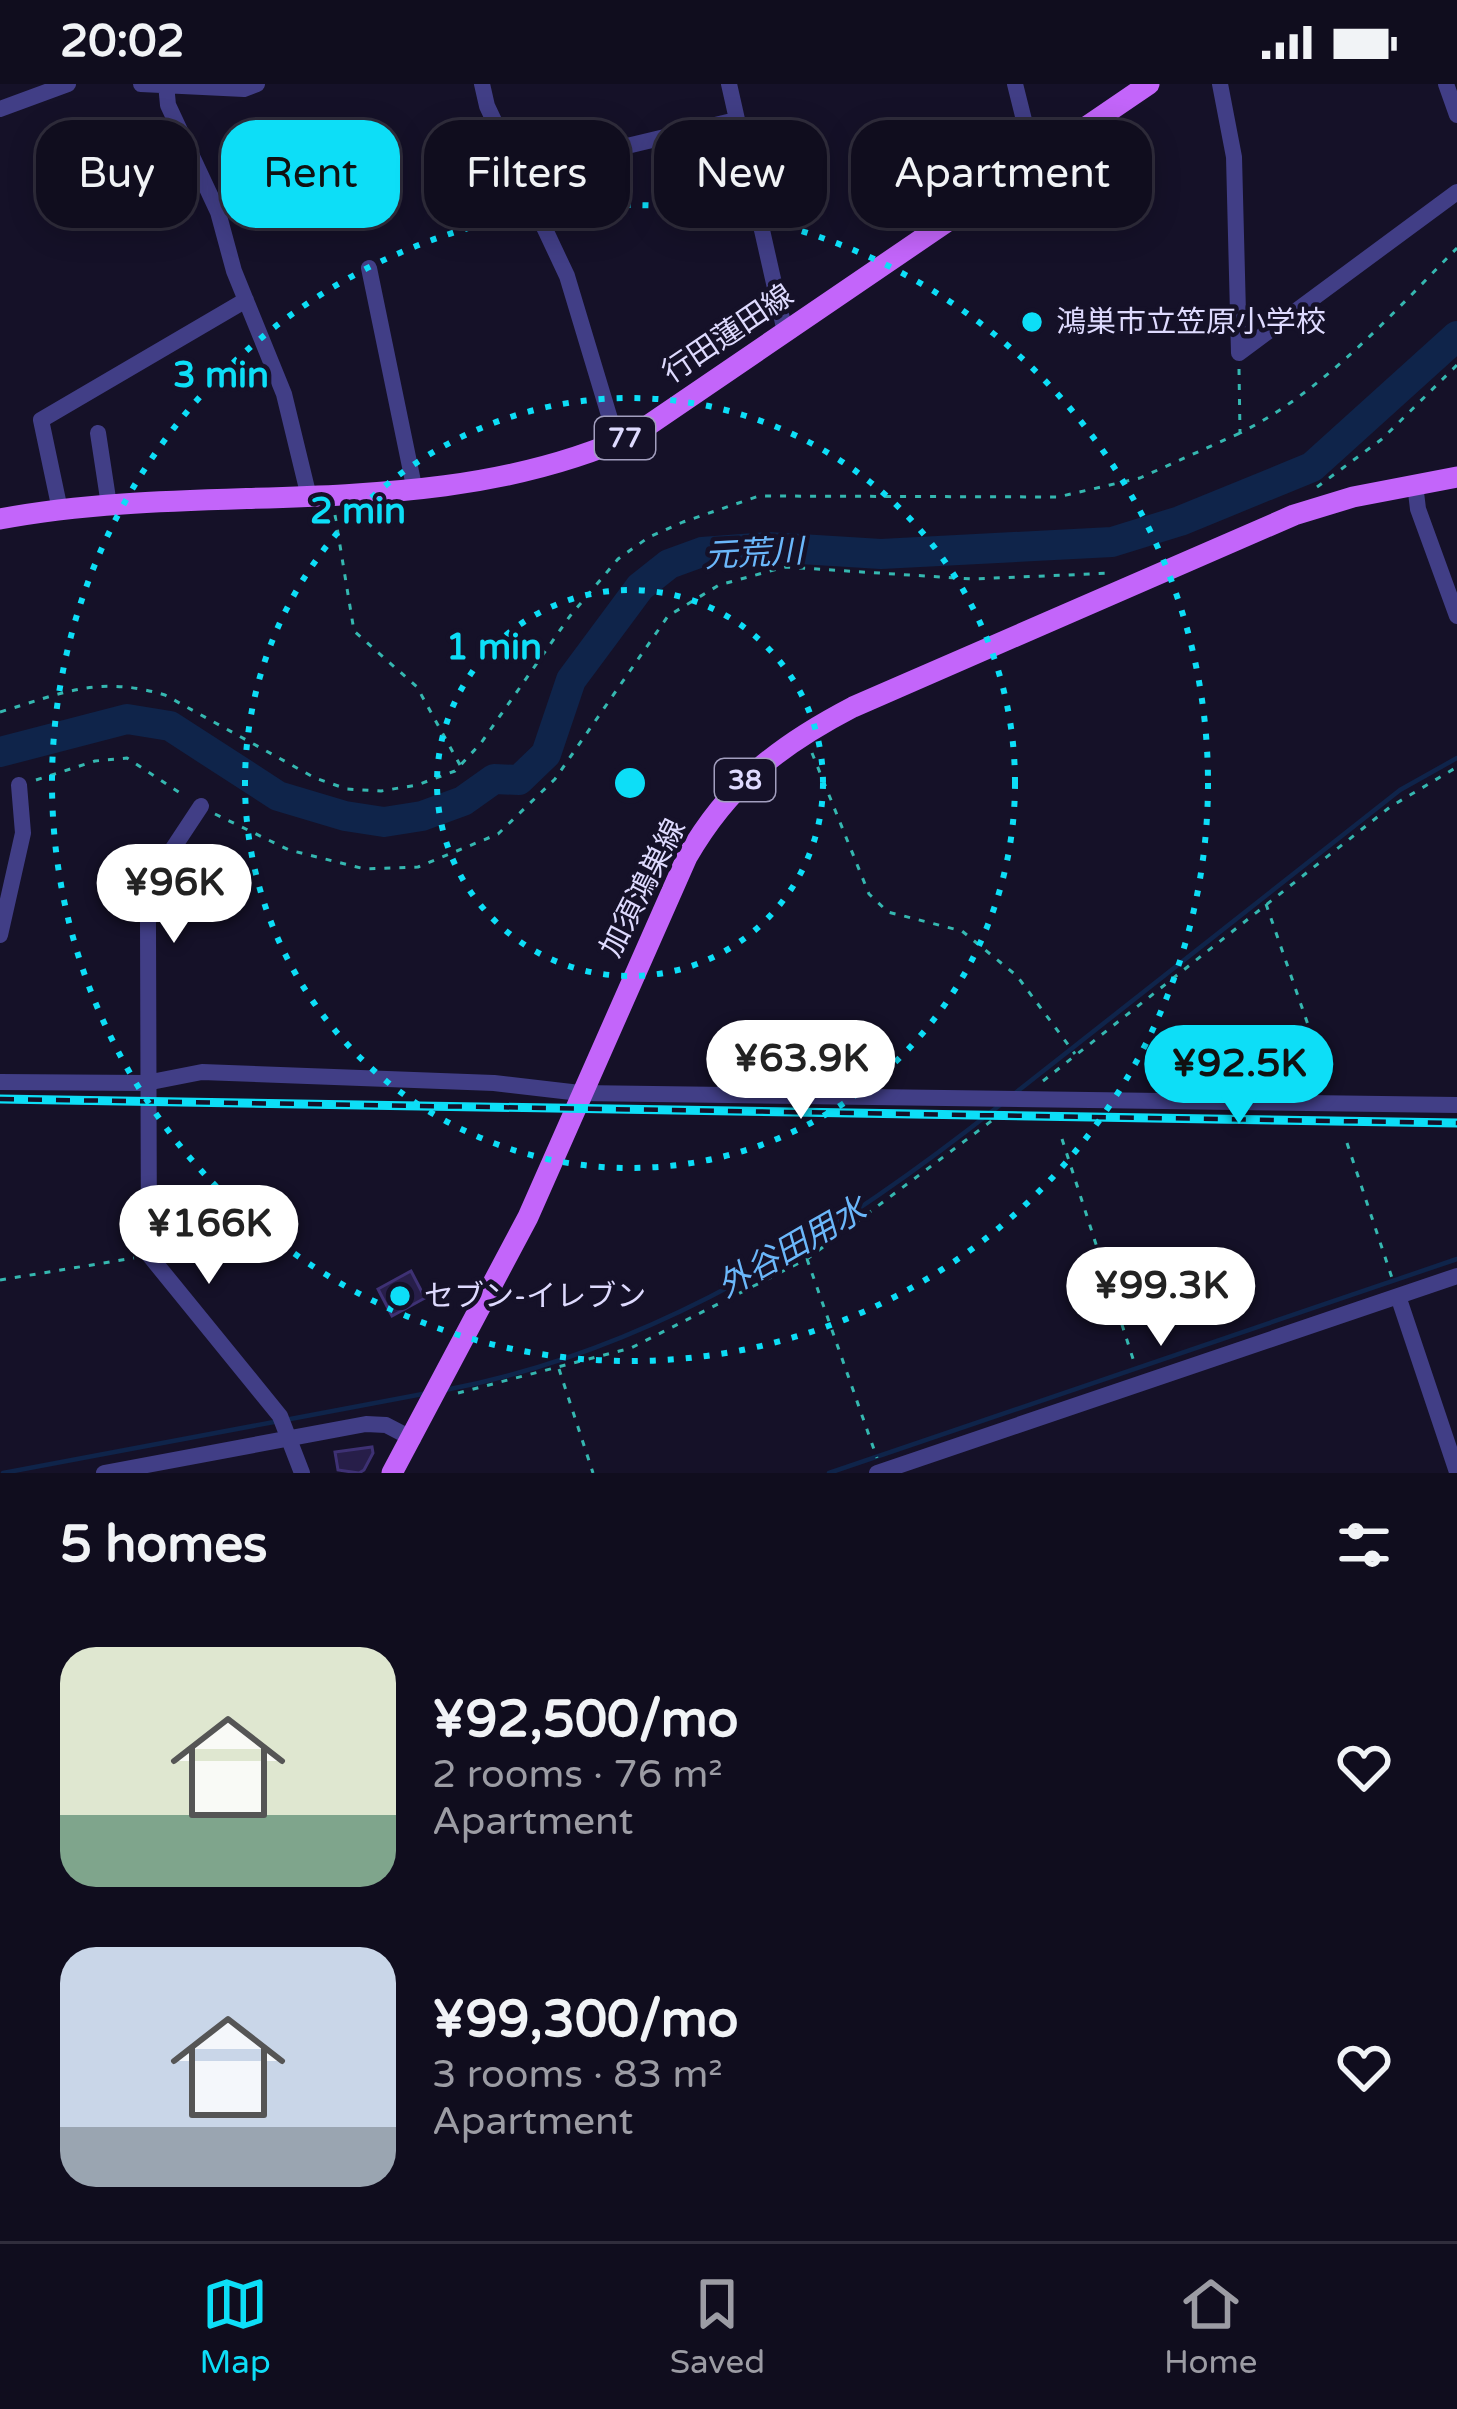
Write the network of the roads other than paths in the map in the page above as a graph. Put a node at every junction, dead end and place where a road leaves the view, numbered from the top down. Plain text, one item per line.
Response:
1 (68, 84) edge
2 (141, 84) edge
3 (257, 84) edge
4 (482, 84) edge
5 (728, 84) edge
6 (1016, 84) edge
7 (1149, 84) edge
8 (1220, 84) edge
9 (1446, 84) edge
10 (167, 85) edge
11 (0, 109) edge
12 (1457, 115) edge
13 (494, 120) edge
14 (736, 120) edge
15 (1025, 120) edge
16 (1095, 120) edge
17 (1457, 192) edge
18 (544, 228) edge
19 (761, 228) edge
20 (936, 228) edge
21 (369, 268) dead end
22 (246, 300) junction
23 (785, 332) junction
24 (98, 433) dead end
25 (617, 442) junction
26 (1457, 477) edge
27 (1415, 484) junction
28 (415, 491) junction
29 (321, 496) junction
30 (109, 505) junction
31 (60, 510) junction
32 (0, 519) edge
33 (1457, 616) edge
34 (19, 785) road end
35 (200, 806) road end
36 (0, 935) edge
37 (0, 1082) edge
38 (146, 1083) junction
39 (580, 1093) junction
40 (1457, 1105) edge
41 (1457, 1276) edge
42 (1398, 1296) junction
43 (291, 1438) junction
44 (412, 1439) junction
45 (879, 1472) edge
46 (1457, 1472) edge
47 (104, 1473) edge
48 (302, 1473) edge
49 (392, 1473) edge

1 - 11 street
2 - 10 street
3 - 10 street
4 - 13 street
5 - 14 street
6 - 15 street
7 - 16 main road, 行田蓮田線 / 77
8 - 17 street
9 - 12 street
10 - 22 street
18 - 25 street
19 - 23 street
20 - 23 main road, 行田蓮田線 / 77
21 - 28 street
22 - 29 street
22 - 31 street
23 - 25 main road, 行田蓮田線 / 77
24 - 30 street
25 - 28 main road, 行田蓮田線 / 77
26 - 27 main road, 加須鴻巣線 / 38
27 - 33 street
27 - 39 main road, 加須鴻巣線 / 38
28 - 29 main road, 行田蓮田線 / 77
29 - 30 main road, 行田蓮田線 / 77
30 - 31 main road, 行田蓮田線 / 77
31 - 32 main road, 行田蓮田線 / 77
34 - 36 street
35 - 38 street
37 - 38 street
38 - 39 street
38 - 43 street
39 - 40 street
39 - 44 main road, 加須鴻巣線 / 38
41 - 42 street
42 - 45 street
42 - 46 street
43 - 44 street
43 - 47 street
43 - 48 street
44 - 49 main road, 加須鴻巣線 / 38

